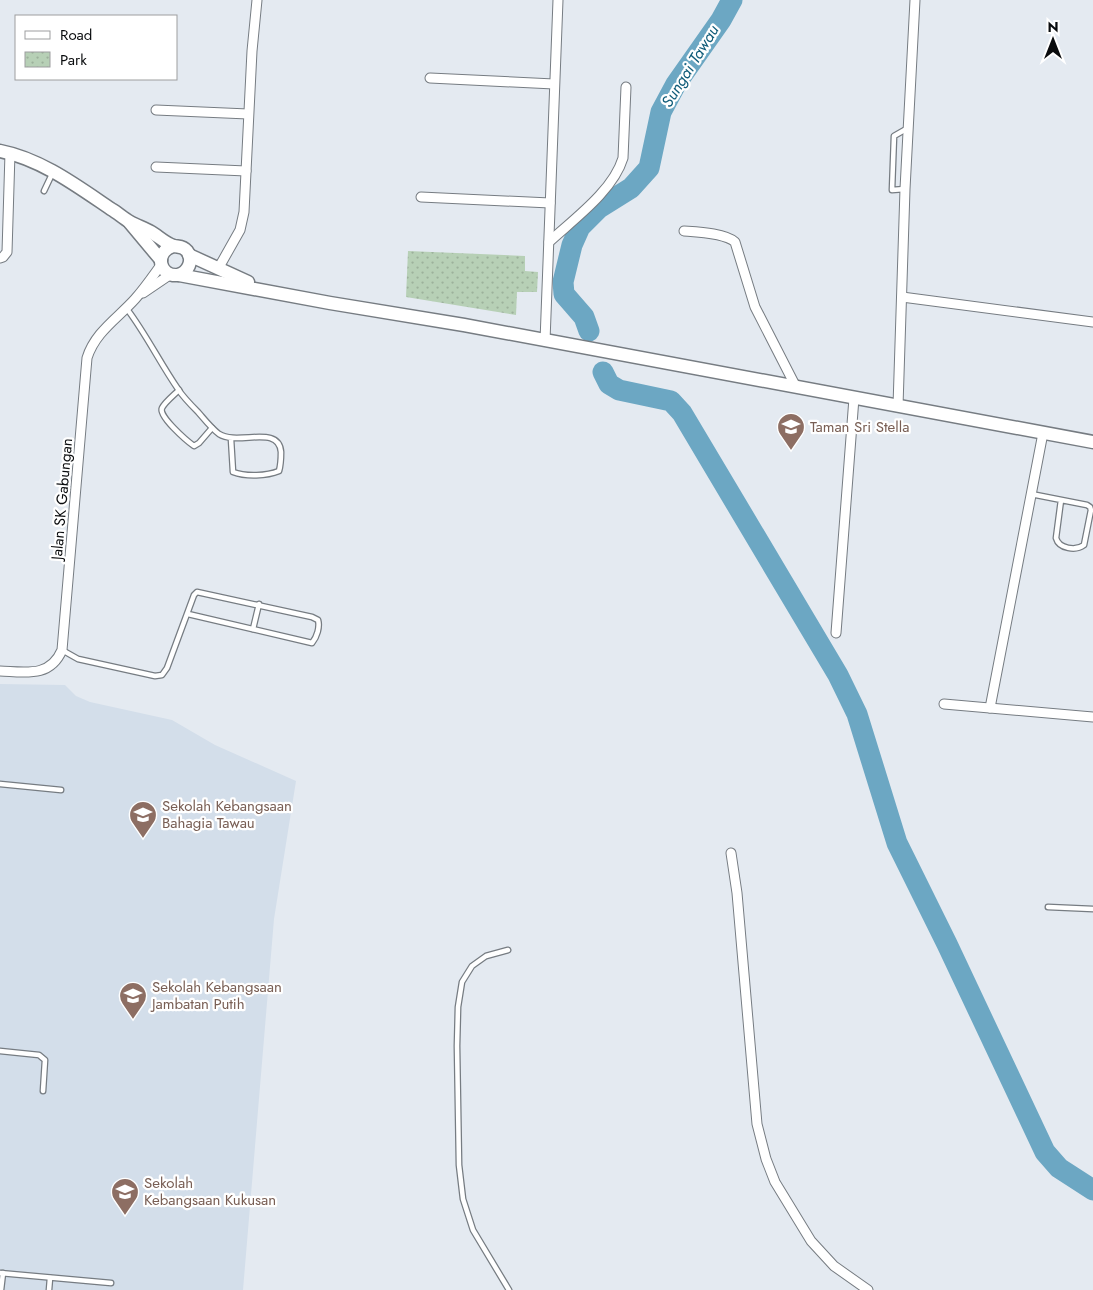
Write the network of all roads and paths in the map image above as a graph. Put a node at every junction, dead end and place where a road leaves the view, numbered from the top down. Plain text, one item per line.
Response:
1 (257, 0) edge
2 (558, 0) edge
3 (915, 0) edge
4 (430, 78) dead end
5 (554, 84) junction
6 (626, 87) dead end
7 (156, 110) dead end
8 (248, 114) junction
9 (908, 128) junction
10 (5, 152) edge
11 (156, 167) dead end
12 (246, 171) junction
13 (53, 172) junction
14 (905, 189) junction
15 (44, 191) dead end
16 (421, 197) dead end
17 (550, 202) junction
18 (128, 221) junction
19 (684, 231) dead end
20 (548, 242) junction
21 (173, 246) junction
22 (189, 255) junction
23 (0, 258) edge
24 (161, 262) junction
25 (218, 268) junction
26 (175, 275) junction
27 (271, 293) junction
28 (902, 297) junction
29 (137, 298) junction
30 (126, 308) junction
31 (1093, 322) edge
32 (546, 341) junction
33 (796, 387) junction
34 (179, 390) junction
35 (854, 398) junction
36 (898, 406) junction
37 (212, 428) junction
38 (1043, 433) junction
39 (231, 439) junction
40 (1093, 442) edge
41 (1031, 494) junction
42 (1061, 500) junction
43 (259, 604) junction
44 (188, 614) junction
45 (253, 630) junction
46 (836, 632) dead end
47 (61, 652) junction
48 (0, 671) edge
49 (944, 704) dead end
50 (990, 708) junction
51 (1093, 718) edge
52 (0, 784) edge
53 (61, 790) dead end
54 (731, 853) dead end
55 (1048, 908) dead end
56 (1093, 909) edge
57 (508, 950) dead end
58 (0, 1050) edge
59 (43, 1091) dead end
60 (1, 1273) edge
61 (50, 1278) junction
62 (110, 1283) dead end
63 (1, 1290) edge
64 (49, 1290) edge
65 (509, 1290) edge
66 (868, 1290) edge

1 - 8 street
2 - 5 street
3 - 9 street
4 - 5 street
5 - 17 street
6 - 20 street
7 - 8 street
8 - 12 street
9 - 14 street
9 - 14 lane
10 - 13 street
10 - 23 street
11 - 12 street
12 - 25 street
13 - 15 lane
13 - 18 street
14 - 28 street
16 - 17 street
17 - 20 street
18 - 21 street
18 - 24 street
19 - 33 street
20 - 32 street
21 - 22 street
21 - 24 street
22 - 25 street
22 - 26 street
24 - 26 street
24 - 29 street, Jalan SK Gabungan
25 - 27 street
26 - 27 street
26 - 29 street, Jalan SK Gabungan
27 - 32 street
28 - 31 street
28 - 36 street
29 - 30 street, Jalan SK Gabungan
30 - 34 lane
30 - 47 street, Jalan SK Gabungan
32 - 33 street
33 - 35 street
34 - 37 lane
34 - 37 lane
35 - 36 street
35 - 46 street
36 - 38 street
37 - 39 lane
38 - 40 street
38 - 41 street
39 - 39 lane
41 - 42 lane
41 - 50 street
42 - 42 lane
43 - 44 lane
43 - 45 lane
43 - 45 lane
44 - 45 lane
44 - 47 lane
47 - 48 street
49 - 50 street
50 - 51 street
52 - 53 lane
54 - 66 street
55 - 56 lane
57 - 65 lane
58 - 59 lane
60 - 61 lane
60 - 63 lane
61 - 62 lane
61 - 64 lane

